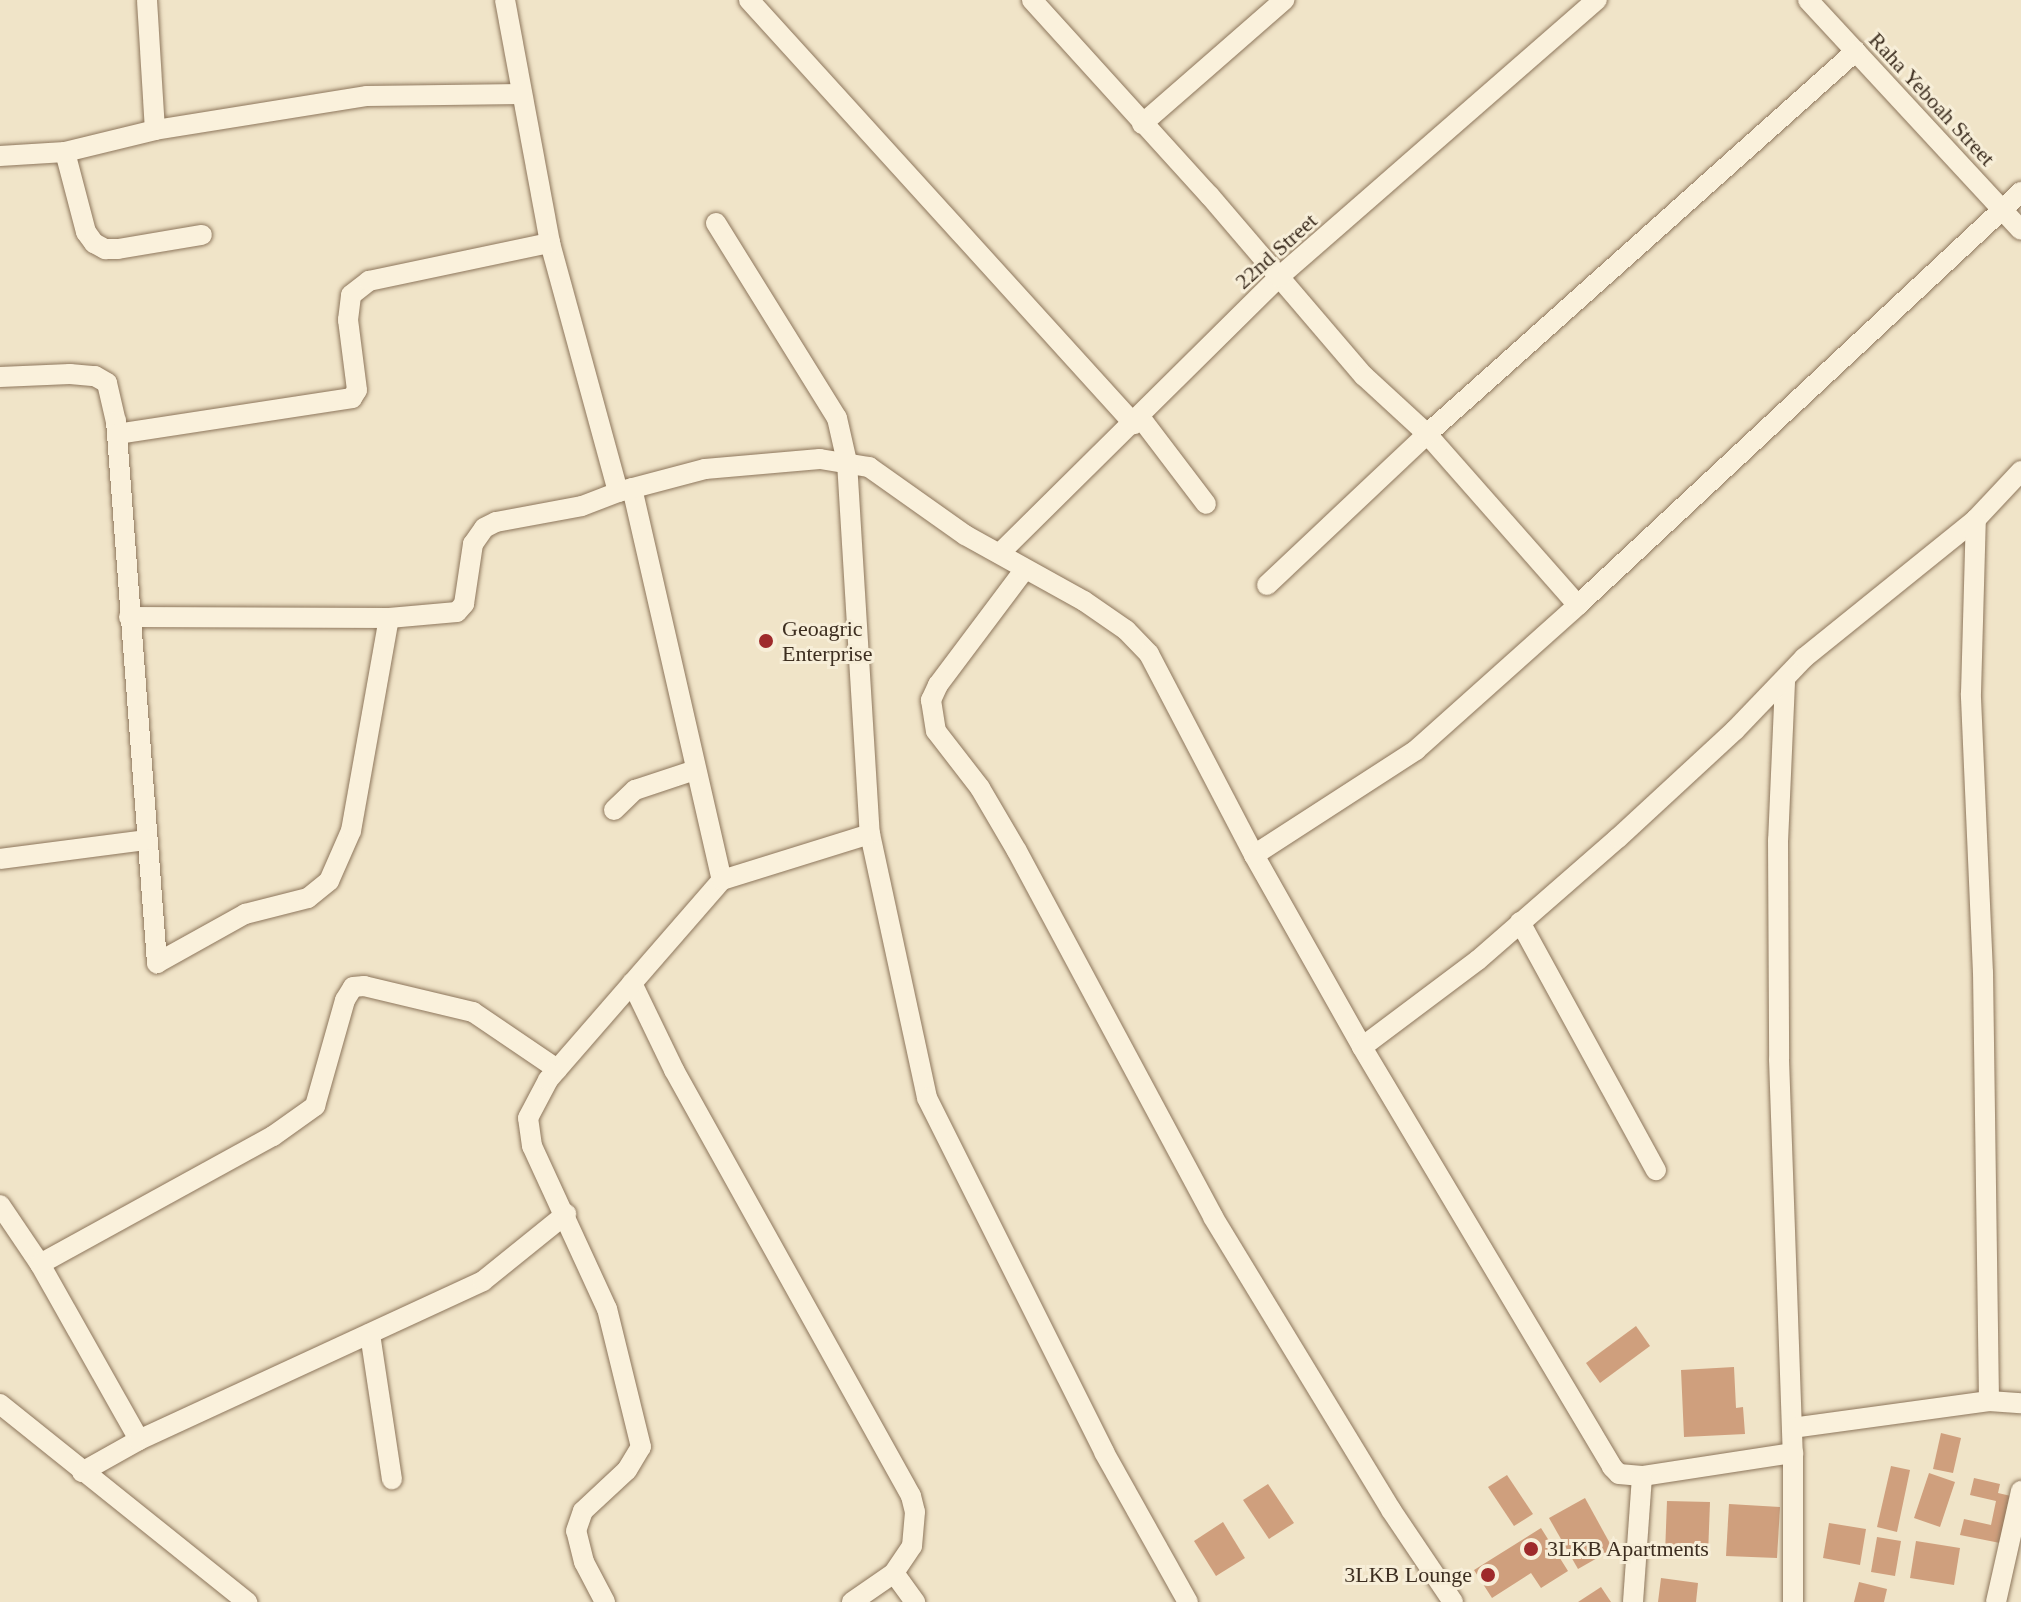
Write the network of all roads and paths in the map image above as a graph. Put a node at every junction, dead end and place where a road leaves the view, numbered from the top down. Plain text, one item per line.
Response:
1 (147, 0) edge
2 (505, 0) edge
3 (749, 0) edge
4 (1032, 0) edge
5 (1284, 0) edge
6 (1597, 0) edge
7 (1808, 0) edge
8 (1856, 51) junction
9 (522, 94) junction
10 (1142, 124) junction
11 (155, 130) junction
12 (65, 152) junction
13 (0, 156) edge
14 (2021, 192) edge
15 (2001, 208) junction
16 (716, 223) dead end
17 (2021, 230) edge
18 (202, 235) dead end
19 (550, 243) junction
20 (1279, 277) junction
21 (0, 377) edge
22 (1137, 420) junction
23 (117, 434) junction
24 (1427, 434) junction
25 (847, 462) junction
26 (2021, 471) edge
27 (625, 490) junction
28 (1206, 504) dead end
29 (1976, 519) junction
30 (1000, 553) junction
31 (1025, 569) junction
32 (1267, 585) dead end
33 (1578, 605) junction
34 (129, 617) junction
35 (389, 618) junction
36 (1785, 682) junction
37 (695, 770) junction
38 (614, 810) dead end
39 (870, 834) junction
40 (147, 840) junction
41 (1254, 855) junction
42 (0, 859) edge
43 (722, 880) junction
44 (1520, 922) junction
45 (632, 983) junction
46 (1362, 1047) junction
47 (557, 1069) junction
48 (1656, 1170) dead end
49 (0, 1205) edge
50 (566, 1214) junction
51 (40, 1264) junction
52 (370, 1334) junction
53 (1989, 1401) junction
54 (2021, 1403) edge
55 (0, 1404) edge
56 (1792, 1428) junction
57 (139, 1440) junction
58 (1793, 1453) junction
59 (82, 1472) junction
60 (1642, 1476) junction
61 (392, 1479) dead end
62 (2021, 1491) edge
63 (894, 1573) junction
64 (247, 1602) edge
65 (605, 1602) edge
66 (852, 1602) edge
67 (915, 1602) edge
68 (1188, 1602) edge
69 (1453, 1602) edge
70 (1633, 1602) edge
71 (1793, 1602) edge
72 (1996, 1602) edge

1 - 11 street
2 - 9 street
3 - 22 street
4 - 10 street
5 - 10 street
6 - 20 street, 22nd Street
7 - 8 street, Raha Yeboah Street
8 - 15 street, Raha Yeboah Street
8 - 24 street
9 - 11 street
9 - 19 street
10 - 20 street
11 - 12 street
12 - 13 street
12 - 18 street
14 - 15 street
15 - 17 street, Raha Yeboah Street
15 - 33 street
16 - 25 street
19 - 23 street
19 - 27 street
20 - 22 street, 22nd Street
20 - 24 street
21 - 23 street
22 - 28 street
22 - 30 street, 22nd Street
23 - 34 street
24 - 32 street
24 - 33 street
25 - 27 street
25 - 30 street
25 - 39 street
26 - 29 street
27 - 35 street
27 - 37 street
29 - 36 street
29 - 53 street
30 - 31 street
31 - 41 street
31 - 69 street
33 - 41 street
34 - 35 street
34 - 40 street
35 - 40 street
36 - 44 street
36 - 56 street
37 - 38 street
37 - 43 street
39 - 43 street
39 - 68 street
40 - 42 street
41 - 46 street
43 - 45 street
44 - 46 street
44 - 48 street
45 - 47 street
45 - 63 street
46 - 60 street
47 - 50 street
47 - 51 street
49 - 51 street
50 - 52 street
50 - 65 street
51 - 57 street
52 - 57 street
52 - 61 street
53 - 54 street
53 - 56 street
55 - 59 street
56 - 58 street
57 - 59 street
58 - 60 street
58 - 71 street
59 - 64 street
60 - 70 street
62 - 72 street
63 - 66 street
63 - 67 street

